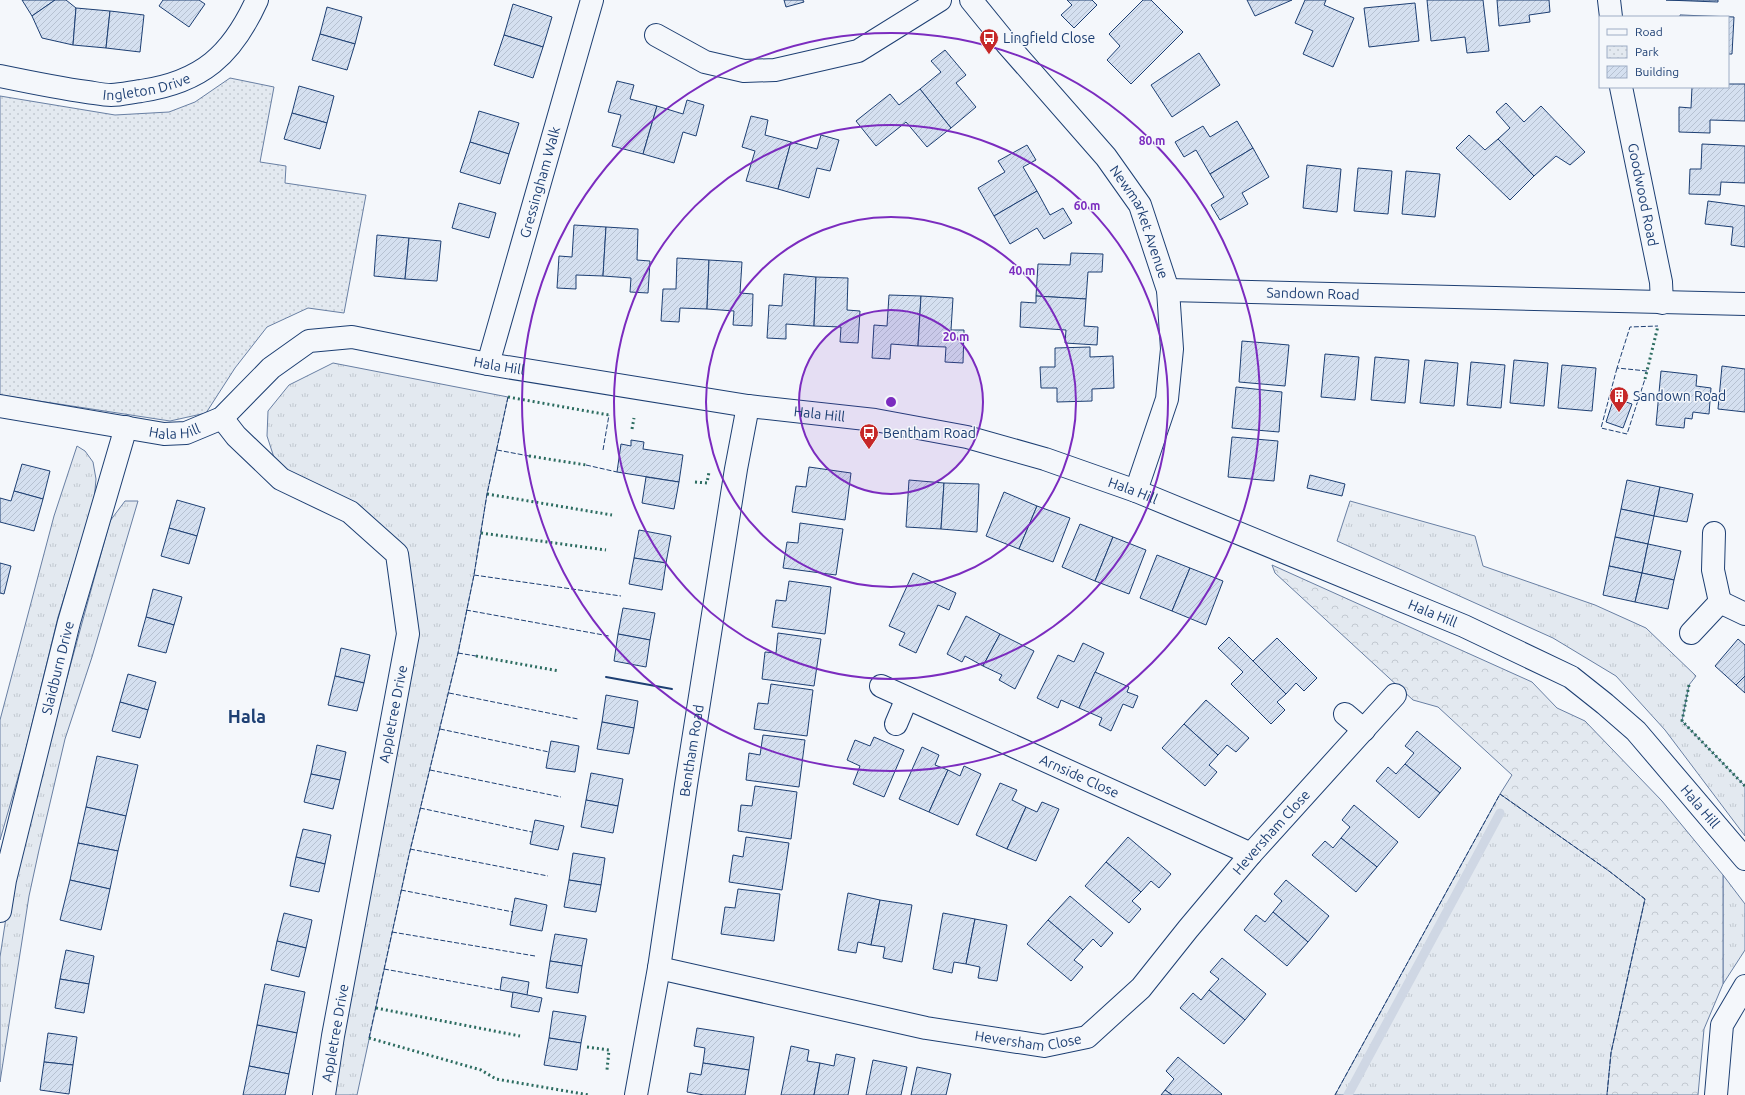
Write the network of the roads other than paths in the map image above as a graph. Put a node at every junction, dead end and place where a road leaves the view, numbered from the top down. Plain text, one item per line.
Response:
1 (257, 0) edge
2 (592, 0) edge
3 (940, 0) edge
4 (971, 0) edge
5 (1609, 0) edge
6 (1611, 16) edge
7 (656, 35) dead end
8 (0, 76) edge
9 (1621, 88) edge
10 (1168, 290) junction
11 (1662, 303) junction
12 (1745, 304) edge
13 (488, 364) junction
14 (0, 406) edge
15 (748, 406) junction
16 (222, 418) junction
17 (126, 427) junction
18 (1136, 491) junction
19 (1714, 533) dead end
20 (1720, 602) junction
21 (1745, 614) edge
22 (1691, 633) dead end
23 (882, 686) dead end
24 (1395, 695) dead end
25 (907, 698) junction
26 (1345, 714) dead end
27 (896, 724) dead end
28 (1364, 730) junction
29 (1251, 854) junction
30 (1745, 859) edge
31 (0, 911) edge
32 (659, 968) junction
33 (1745, 986) edge
34 (324, 1095) edge
35 (636, 1095) edge
36 (1716, 1095) edge

1 - 8 street, Ingleton Drive
2 - 13 street, Gressingham Walk
3 - 7 street
4 - 10 street, Newmarket Avenue
5 - 6 street
9 - 11 street, Goodwood Road
10 - 11 street, Sandown Road
10 - 18 street, Newmarket Avenue
11 - 12 street, Sandown Road
13 - 15 street, Hala Hill
13 - 16 street, Hala Hill
14 - 17 street, Hala Hill
15 - 18 street, Hala Hill
15 - 32 street, Bentham Road
16 - 17 street, Hala Hill
16 - 34 street, Appletree Drive
17 - 31 street, Slaidburn Drive
18 - 30 street, Hala Hill
19 - 20 street
20 - 21 street
20 - 22 street
23 - 25 street, Arnside Close
24 - 28 street, Heversham Close
25 - 27 street
25 - 29 street, Arnside Close
26 - 28 street
28 - 29 street, Heversham Close
29 - 32 street, Heversham Close
32 - 35 street, Bentham Road
33 - 36 street

